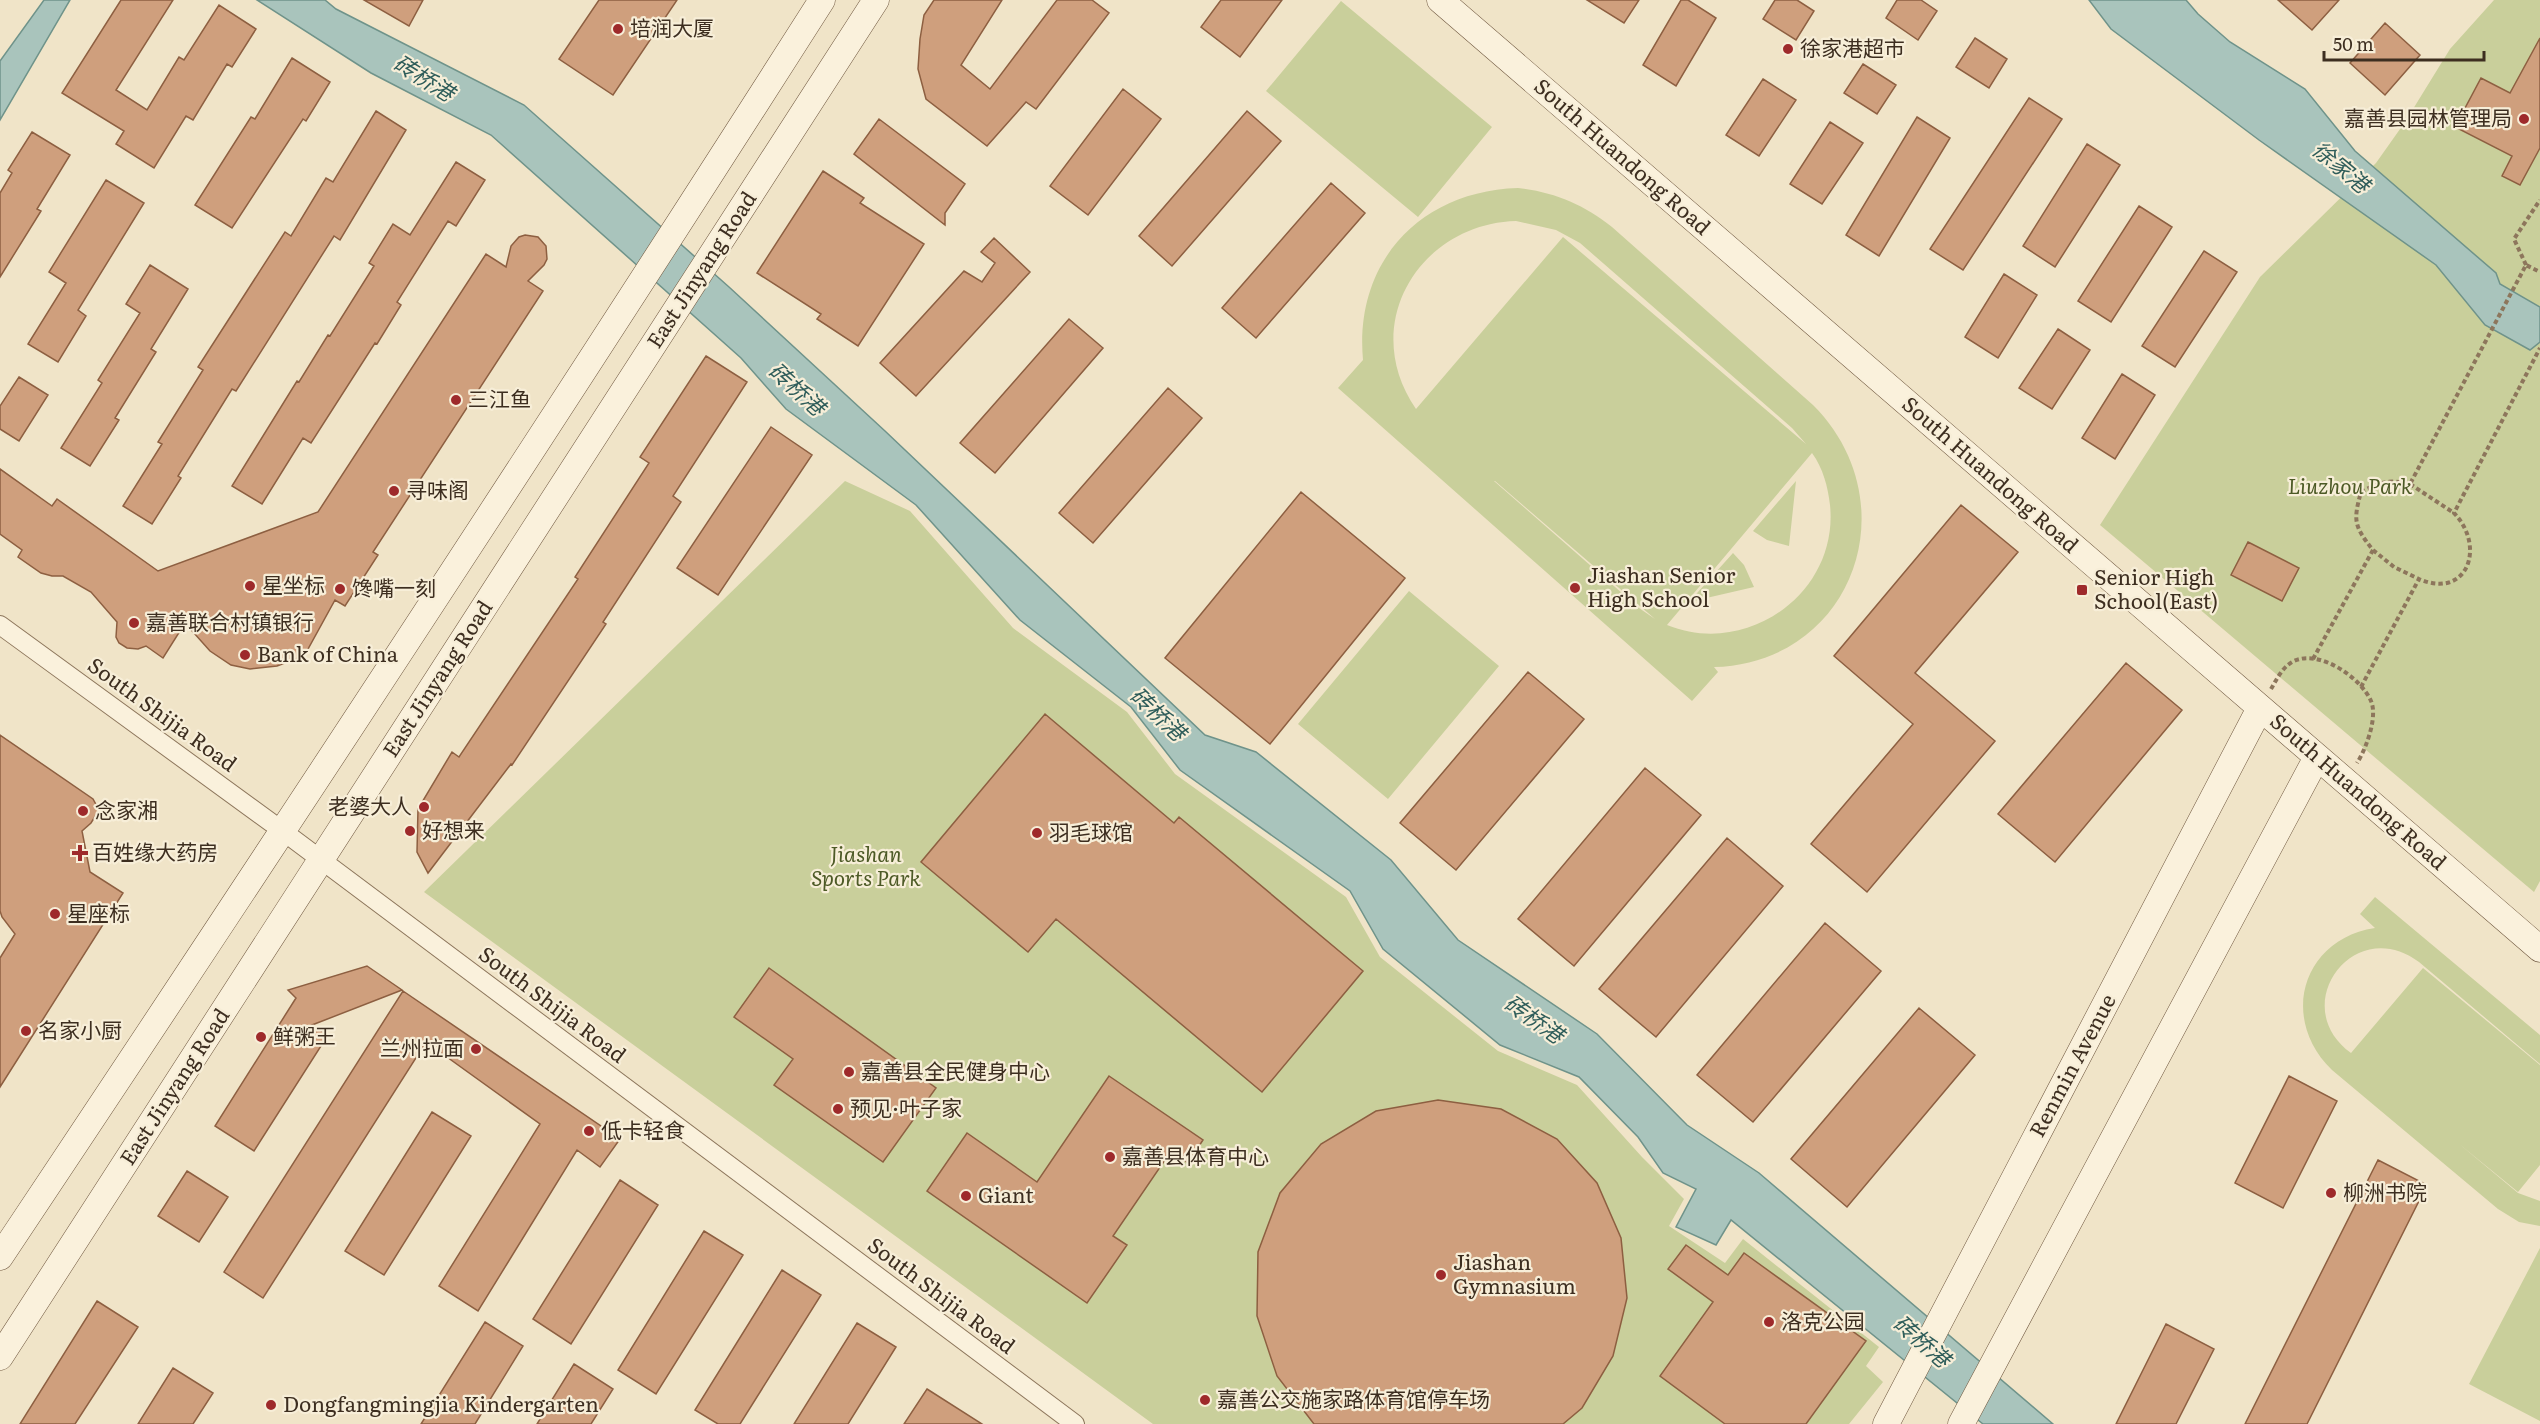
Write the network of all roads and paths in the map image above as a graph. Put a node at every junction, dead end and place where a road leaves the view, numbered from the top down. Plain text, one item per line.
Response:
1 (822, 0) edge
2 (876, 0) edge
3 (1440, 0) edge
4 (2540, 200) edge
5 (2526, 265) junction
6 (2540, 272) edge
7 (2540, 348) edge
8 (2410, 484) junction
9 (2454, 513) junction
10 (2373, 550) junction
11 (2419, 579) junction
12 (0, 625) edge
13 (2313, 659) junction
14 (2361, 687) junction
15 (2260, 708) junction
16 (2317, 757) junction
17 (2346, 782) junction
18 (284, 832) junction
19 (321, 861) junction
20 (2540, 949) edge
21 (0, 1257) edge
22 (0, 1358) edge
23 (1888, 1420) edge
24 (1075, 1424) edge
25 (1960, 1424) edge

1 - 18 main road, East Jinyang Road
2 - 19 main road, East Jinyang Road
3 - 15 main road, South Huandong Road
4 - 5 path
5 - 6 path
5 - 8 path
7 - 9 path
8 - 9 path
8 - 10 path
9 - 11 path
10 - 11 path
10 - 13 path
11 - 14 path
12 - 18 street, South Shijia Road
13 - 14 path
13 - 15 path
14 - 17 path
15 - 16 main road, South Huandong Road
15 - 23 main road, Renmin Avenue
16 - 17 main road, South Huandong Road
16 - 25 main road
17 - 20 main road, South Huandong Road
18 - 19 street, South Shijia Road
18 - 21 main road, East Jinyang Road
19 - 22 main road, East Jinyang Road
19 - 24 street, South Shijia Road

